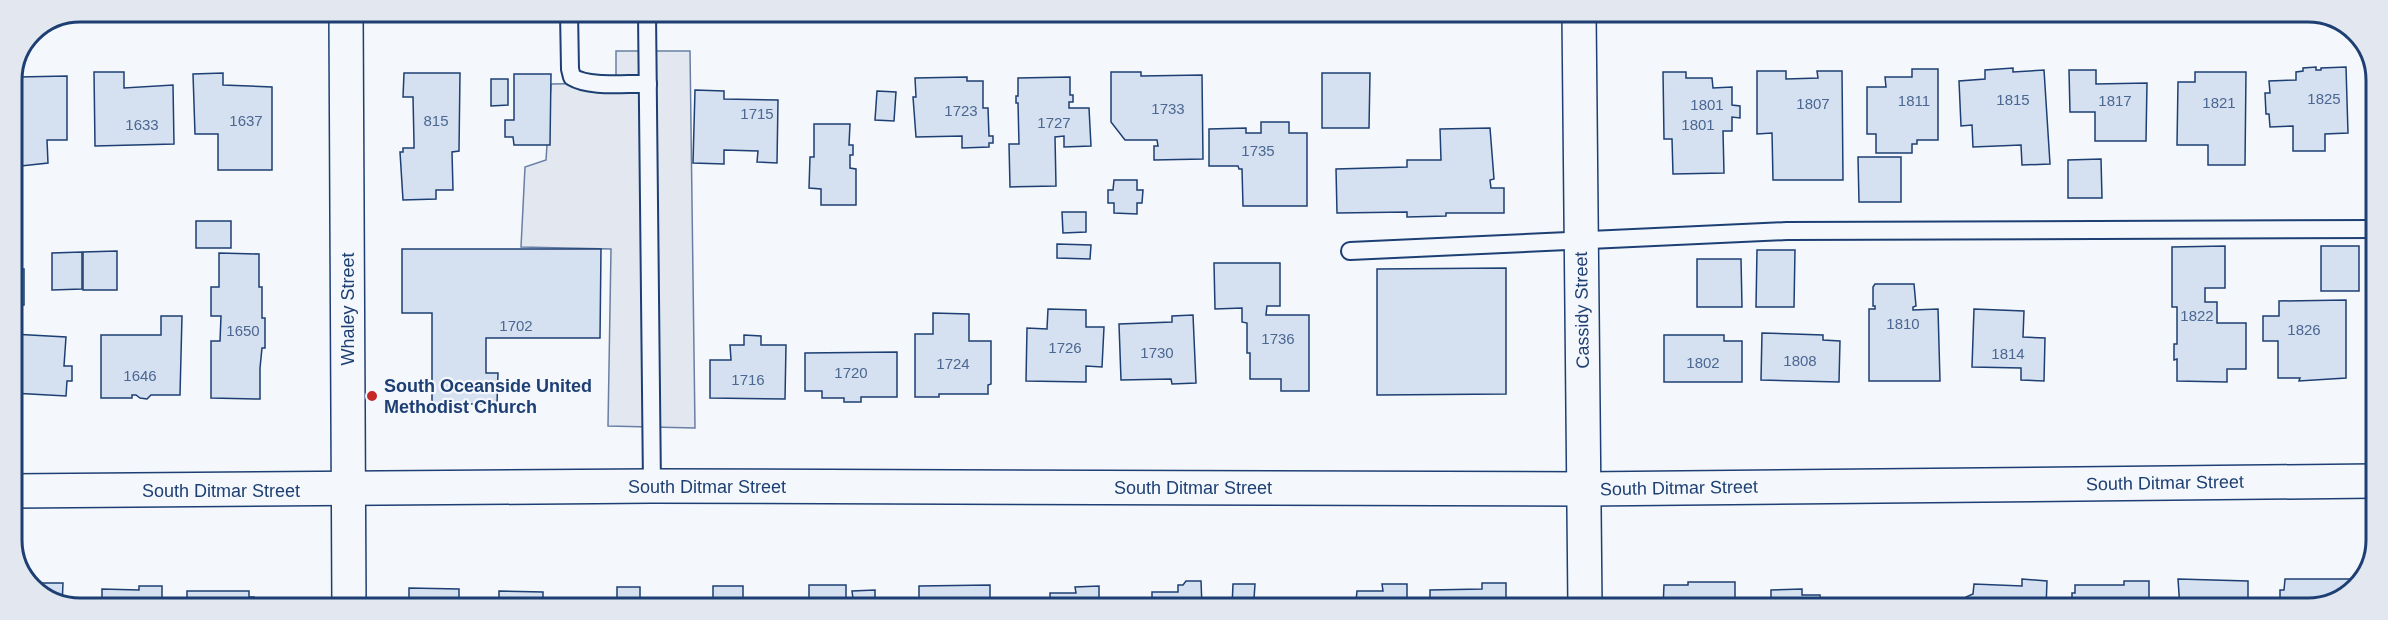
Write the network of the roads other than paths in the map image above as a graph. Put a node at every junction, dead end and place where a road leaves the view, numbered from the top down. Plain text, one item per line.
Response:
1 (346, 22) edge
2 (569, 22) edge
3 (647, 22) edge
4 (1579, 22) edge
5 (648, 84) junction
6 (2365, 229) edge
7 (1581, 240) junction
8 (1350, 250) dead end
9 (2366, 481) edge
10 (652, 486) junction
11 (1585, 489) junction
12 (349, 490) junction
13 (23, 491) edge
14 (349, 598) edge
15 (1585, 598) edge

1 - 12 street, Whaley Street
2 - 5 lane
3 - 5 lane
4 - 7 street, Cassidy Street
5 - 10 lane
6 - 7 lane
7 - 8 lane
7 - 11 street, Cassidy Street
9 - 11 street, South Ditmar Street
10 - 11 street, South Ditmar Street
10 - 12 street, South Ditmar Street
11 - 15 street, Cassidy Street
12 - 13 street, South Ditmar Street
12 - 14 street, Whaley Street

